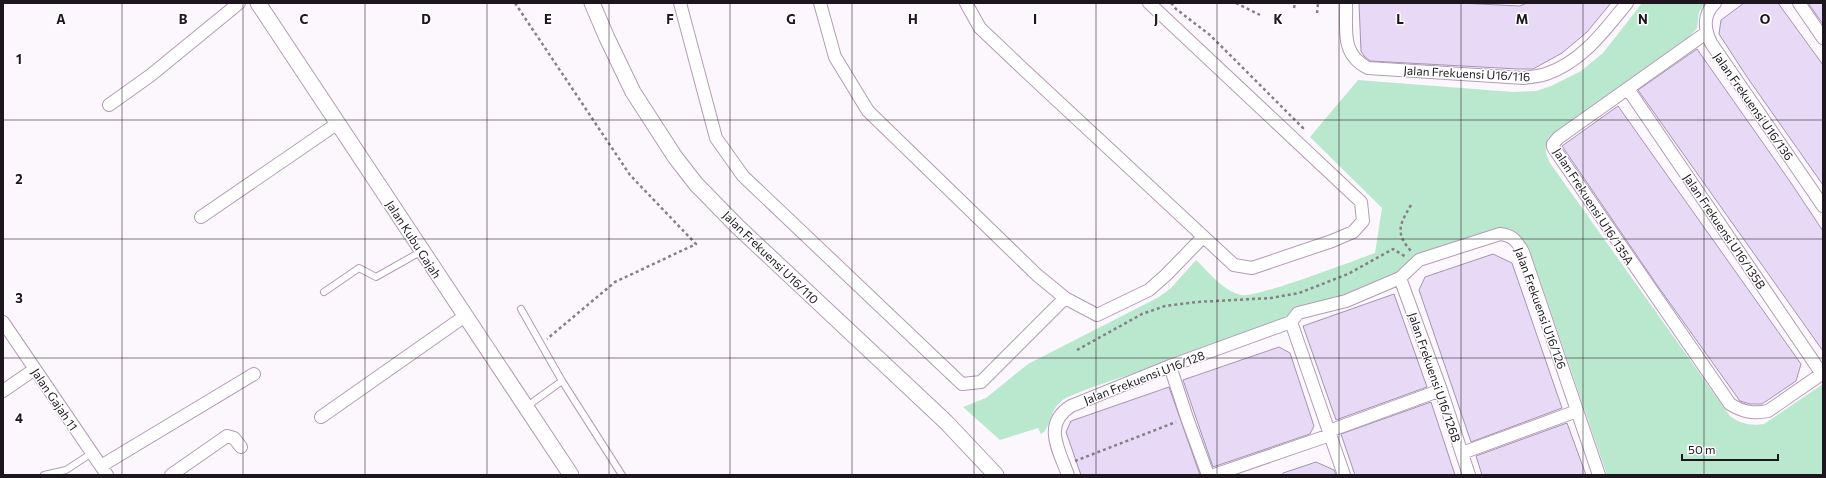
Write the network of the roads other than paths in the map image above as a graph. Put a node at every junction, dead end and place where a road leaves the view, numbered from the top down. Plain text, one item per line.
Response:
1 (239, 3) edge
2 (258, 3) edge
3 (592, 3) edge
4 (680, 3) edge
5 (820, 3) edge
6 (966, 3) edge
7 (1148, 3) edge
8 (1346, 3) edge
9 (1627, 3) edge
10 (1715, 3) edge
11 (1799, 3) edge
12 (1706, 33) junction
13 (1823, 38) edge
14 (1628, 89) junction
15 (109, 105) dead end
16 (338, 123) junction
17 (1823, 206) edge
18 (201, 217) dead end
19 (1203, 237) junction
20 (422, 250) junction
21 (1400, 278) junction
22 (324, 292) dead end
23 (1065, 298) junction
24 (521, 309) dead end
25 (465, 316) junction
26 (3, 322) edge
27 (1291, 322) junction
28 (1170, 366) junction
29 (34, 369) junction
30 (254, 374) dead end
31 (1823, 374) edge
32 (562, 381) junction
33 (1441, 390) junction
34 (3, 391) edge
35 (526, 407) junction
36 (1577, 411) junction
37 (321, 417) dead end
38 (1330, 433) junction
39 (241, 447) dead end
40 (92, 453) junction
41 (1462, 453) junction
42 (1067, 470) edge
43 (104, 471) edge
44 (44, 475) edge
45 (171, 475) edge
46 (571, 475) edge
47 (622, 475) edge
48 (996, 475) edge
49 (1208, 475) edge
50 (1214, 475) edge
51 (1344, 475) edge
52 (1469, 475) edge
53 (1599, 475) edge

1 - 15 street
2 - 16 street, Jalan Kubu Gajah
3 - 48 street, Jalan Frekuensi U16/110
4 - 23 street
5 - 23 street
6 - 19 street
7 - 19 street
8 - 9 street, Jalan Frekuensi U16/116
10 - 12 street
11 - 13 street
12 - 14 street, Jalan Frekuensi U16/135A
12 - 17 street, Jalan Frekuensi U16/136
14 - 31 street, Jalan Frekuensi U16/135B
14 - 31 street, Jalan Frekuensi U16/135A
16 - 18 street
16 - 20 street, Jalan Kubu Gajah
19 - 23 street
20 - 22 lane
20 - 25 street, Jalan Kubu Gajah
21 - 27 street, Jalan Frekuensi U16/128
21 - 33 street, Jalan Frekuensi U16/126B
21 - 36 street, Jalan Frekuensi U16/126
24 - 32 lane
25 - 35 street, Jalan Kubu Gajah
25 - 37 street
26 - 29 street, Jalan Gajah 11
27 - 28 street, Jalan Frekuensi U16/128
27 - 38 street
28 - 42 street, Jalan Frekuensi U16/128
28 - 49 street
29 - 34 street
29 - 40 street, Jalan Gajah 11
30 - 43 street
32 - 35 lane
32 - 47 lane
33 - 38 street
33 - 41 street, Jalan Frekuensi U16/126B
35 - 46 street, Jalan Kubu Gajah
36 - 41 street
36 - 53 street, Jalan Frekuensi U16/126
38 - 50 street
38 - 51 street
39 - 45 street
40 - 43 street, Jalan Gajah 11
40 - 44 lane
41 - 52 street, Jalan Frekuensi U16/126B

